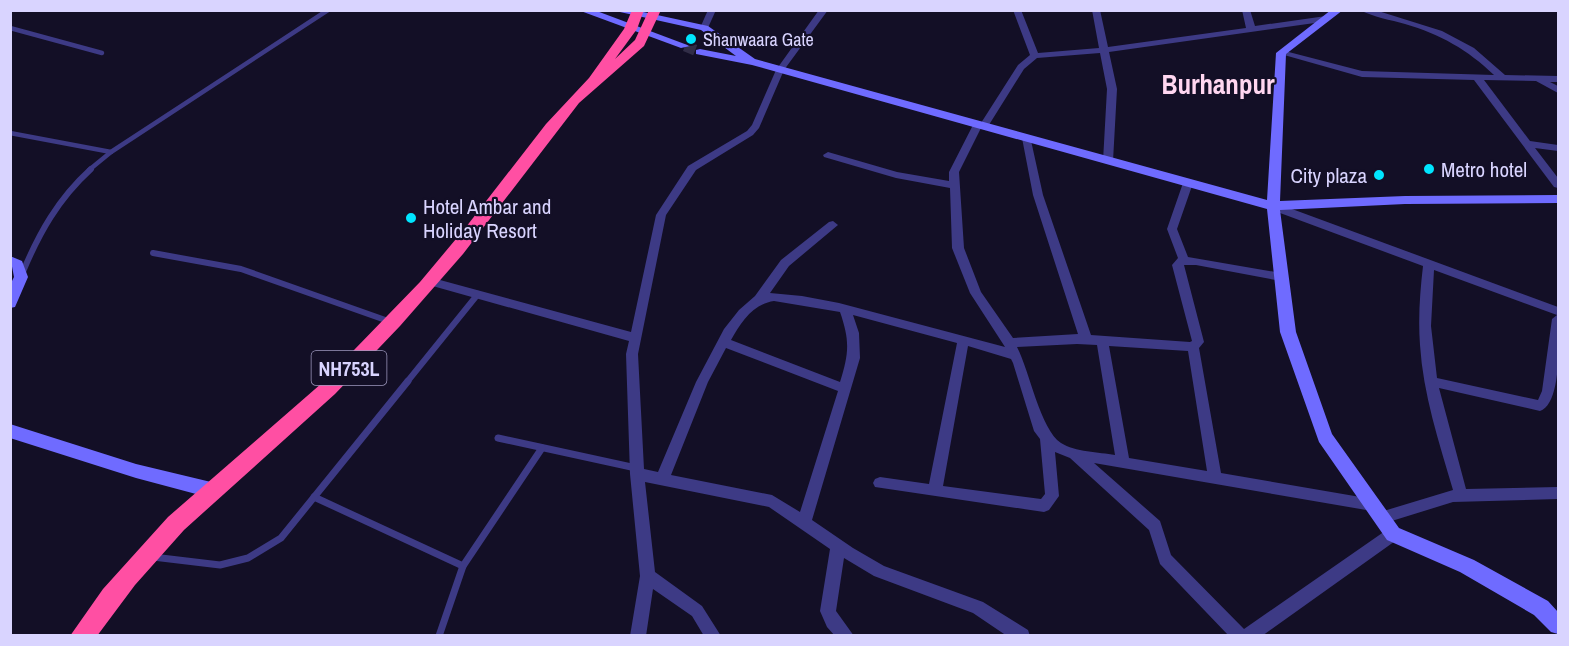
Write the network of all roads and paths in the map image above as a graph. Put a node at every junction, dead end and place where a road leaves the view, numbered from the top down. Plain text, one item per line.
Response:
1 (328, 10) edge
2 (583, 10) edge
3 (616, 10) edge
4 (712, 10) edge
5 (824, 10) edge
6 (1017, 10) edge
7 (1096, 10) edge
8 (1246, 10) edge
9 (1364, 10) edge
10 (654, 15) edge
11 (1332, 15) edge
12 (636, 18) edge
13 (10, 28) edge
14 (704, 28) junction
15 (1251, 29) junction
16 (647, 33) junction
17 (685, 46) tunnel mouth
18 (1105, 50) junction
19 (700, 52) tunnel mouth
20 (102, 53) dead end
21 (1281, 53) junction
22 (1035, 56) junction
23 (753, 62) junction
24 (780, 70) junction
25 (1477, 77) junction
26 (1503, 78) junction
27 (1538, 79) junction
28 (1558, 79) edge
29 (594, 81) junction
30 (1558, 90) edge
31 (981, 125) junction
32 (10, 133) edge
33 (1027, 138) junction
34 (1528, 144) junction
35 (1558, 148) edge
36 (111, 152) junction
37 (828, 155) dead end
38 (1108, 161) junction
39 (1188, 183) junction
40 (954, 185) junction
41 (1558, 185) edge
42 (1558, 199) edge
43 (1273, 206) junction
44 (833, 225) dead end
45 (153, 253) dead end
46 (1184, 260) junction
47 (10, 261) edge
48 (1429, 263) junction
49 (1281, 276) junction
50 (21, 277) junction
51 (429, 281) junction
52 (478, 294) junction
53 (759, 299) junction
54 (10, 303) edge
55 (845, 309) junction
56 (1558, 310) edge
57 (1558, 319) edge
58 (393, 322) junction
59 (635, 338) junction
60 (1086, 339) junction
61 (1102, 340) junction
62 (963, 341) junction
63 (724, 342) junction
64 (1193, 347) junction
65 (1012, 349) junction
66 (1433, 382) junction
67 (845, 389) junction
68 (10, 431) edge
69 (498, 438) dead end
70 (1047, 439) junction
71 (542, 448) junction
72 (1074, 454) junction
73 (1123, 462) junction
74 (637, 471) junction
75 (1215, 477) junction
76 (662, 479) junction
77 (880, 483) dead end
78 (211, 490) junction
79 (935, 491) junction
80 (1558, 493) edge
81 (1461, 495) junction
82 (314, 497) junction
83 (1372, 504) junction
84 (1382, 518) junction
85 (804, 524) junction
86 (1393, 534) junction
87 (838, 547) junction
88 (146, 555) junction
89 (463, 566) junction
90 (648, 576) junction
91 (1558, 625) edge
92 (82, 636) edge
93 (439, 636) edge
94 (638, 636) edge
95 (713, 636) edge
96 (846, 636) edge
97 (1022, 636) edge
98 (1240, 636) edge
99 (1248, 636) edge

1 - 36 lane
2 - 12 main road
3 - 12 main road
4 - 14 street
5 - 24 street
6 - 22 street
7 - 18 street
8 - 15 street
9 - 26 street
10 - 12 main road
10 - 14 main road
10 - 16 highway, NH753L
11 - 15 street
11 - 21 main road
12 - 16 main road
12 - 29 highway, NH753L
13 - 20 lane
14 - 23 main road
15 - 18 street
16 - 17 main road
16 - 29 highway, NH753L
18 - 22 street
18 - 38 street
19 - 23 main road
21 - 25 street
21 - 43 main road
22 - 31 street
23 - 24 main road
24 - 31 main road
24 - 59 street
25 - 26 street
25 - 34 street
26 - 27 street
27 - 28 street
27 - 30 street
29 - 51 highway, NH753L
31 - 33 main road
31 - 40 street
32 - 36 lane
33 - 38 main road
33 - 60 street
34 - 35 street
34 - 41 street
36 - 50 lane
37 - 40 street
38 - 39 main road
39 - 43 main road
39 - 46 street
40 - 65 street
42 - 43 main road
43 - 48 street
43 - 49 main road
44 - 53 street
45 - 58 lane
46 - 49 street
46 - 64 street
47 - 50 main road
48 - 56 street
48 - 66 street
49 - 83 main road
50 - 54 main road
51 - 52 street
51 - 58 highway, NH753L
52 - 59 street
52 - 82 lane
53 - 55 street
53 - 63 street
55 - 62 street
55 - 67 street
57 - 66 street
58 - 78 highway, NH753L
59 - 74 street
60 - 61 street
60 - 65 street
61 - 64 street
61 - 73 street
62 - 65 street
62 - 79 street
63 - 67 street
63 - 76 street
64 - 75 street
65 - 70 street
66 - 81 street
67 - 85 street
68 - 78 main road
69 - 71 lane
70 - 72 street
70 - 79 street
71 - 74 lane
71 - 89 lane
72 - 73 street
72 - 98 street
73 - 75 street
74 - 76 street
74 - 90 street
75 - 83 street
76 - 85 street
77 - 79 street
78 - 88 highway, NH753L
80 - 81 street
81 - 84 street
82 - 88 lane
82 - 89 lane
83 - 84 main road
84 - 86 main road
85 - 87 street
86 - 91 main road
86 - 99 street
87 - 96 street
87 - 97 street
88 - 92 highway, NH753L
89 - 93 lane
90 - 94 street
90 - 95 street

